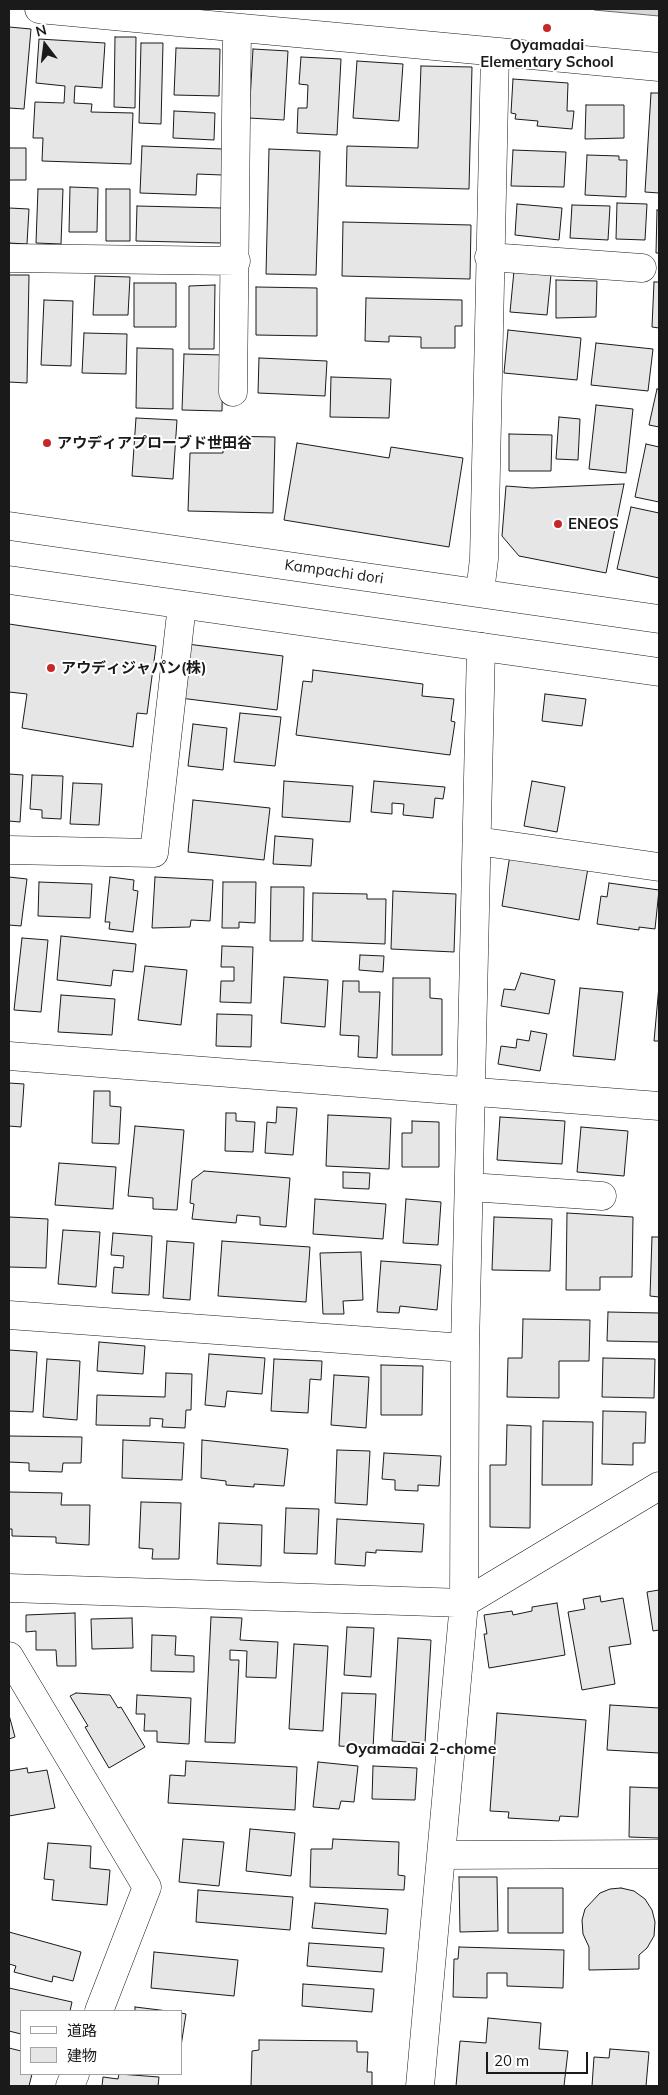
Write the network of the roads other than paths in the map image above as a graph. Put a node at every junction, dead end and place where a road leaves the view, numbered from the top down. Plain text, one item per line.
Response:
1 (38, 9) edge
2 (237, 28) junction
3 (495, 52) junction
4 (659, 67) edge
5 (489, 257) junction
6 (9, 258) edge
7 (236, 261) junction
8 (642, 268) dead end
9 (233, 392) dead end
10 (9, 526) edge
11 (9, 580) edge
12 (480, 592) junction
13 (182, 605) junction
14 (659, 619) edge
15 (481, 646) junction
16 (659, 672) edge
17 (477, 841) junction
18 (9, 850) edge
19 (659, 867) edge
20 (9, 1056) edge
21 (472, 1090) junction
22 (659, 1106) edge
23 (470, 1187) junction
24 (602, 1196) dead end
25 (9, 1314) edge
26 (465, 1348) junction
27 (659, 1486) edge
28 (9, 1588) edge
29 (464, 1604) junction
30 (9, 1656) edge
31 (659, 1854) edge
32 (441, 1855) junction
33 (99, 2010) edge
34 (420, 2086) edge

1 - 2 street
2 - 3 street
2 - 7 street
3 - 4 street
3 - 5 street
5 - 8 street
5 - 12 street
6 - 7 street
7 - 9 street
10 - 12 street, Kampachi dori
11 - 13 street
12 - 14 street, Kampachi dori
13 - 15 street
13 - 18 street
15 - 16 street
15 - 17 street
17 - 19 street
17 - 21 street
20 - 21 street
21 - 22 street
21 - 23 street
23 - 24 street
23 - 26 street
25 - 26 street
26 - 29 street
27 - 29 street
28 - 29 street
29 - 32 street
30 - 33 street
31 - 32 street
32 - 34 street

